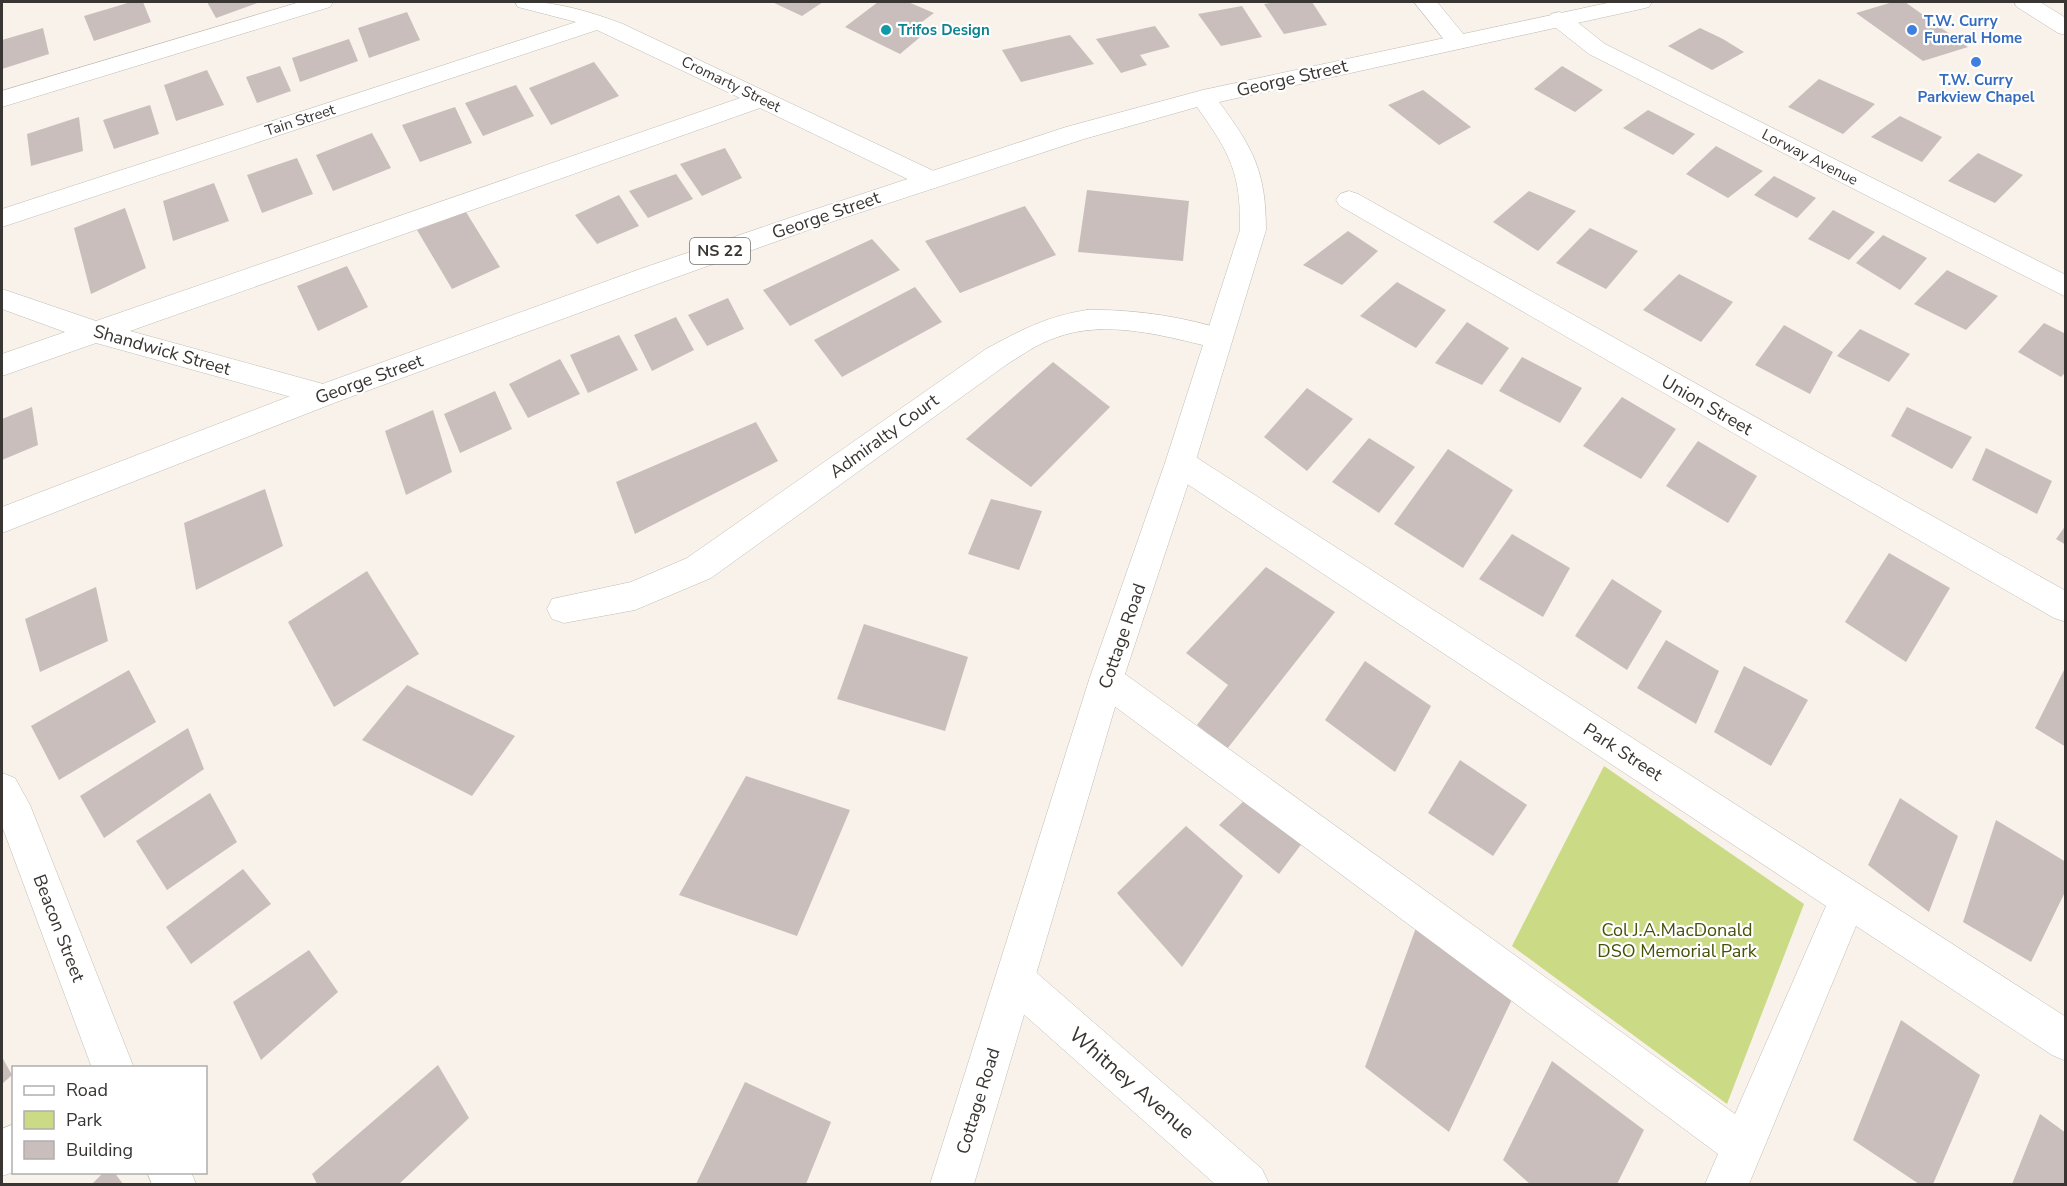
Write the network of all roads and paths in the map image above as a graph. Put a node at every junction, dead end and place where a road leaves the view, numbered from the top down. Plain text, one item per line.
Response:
1 (322, 2) edge
2 (526, 2) edge
3 (1425, 2) edge
4 (1641, 2) edge
5 (2025, 2) edge
6 (1559, 19) junction
7 (598, 22) junction
8 (2066, 28) edge
9 (1458, 42) junction
10 (1203, 98) junction
11 (2, 99) edge
12 (761, 99) junction
13 (930, 180) junction
14 (1349, 200) dead end
15 (2, 218) edge
16 (2066, 286) edge
17 (2, 299) edge
18 (95, 332) junction
19 (1219, 338) junction
20 (2, 365) edge
21 (324, 395) junction
22 (1180, 463) junction
23 (2, 520) edge
24 (564, 609) dead end
25 (2066, 609) edge
26 (1106, 680) junction
27 (2, 790) edge
28 (1848, 898) junction
29 (1016, 981) junction
30 (2066, 1041) edge
31 (108, 1065) edge
32 (1743, 1146) junction
33 (952, 1185) edge
34 (1247, 1185) edge
35 (1727, 1185) edge

1 - 11 street
2 - 7 street, Cromarty Street
3 - 9 street
4 - 6 street, George Street / NS 22
5 - 8 street
6 - 9 street, George Street / NS 22
6 - 16 street, Lorway Avenue
7 - 12 street, Cromarty Street
7 - 15 street, Tain Street
9 - 10 street, George Street / NS 22
10 - 13 street, George Street / NS 22
10 - 19 street, Cottage Road
12 - 13 street, Cromarty Street
12 - 18 street
13 - 21 street, George Street / NS 22
14 - 25 street, Union Street
17 - 18 street, Shandwick Street
18 - 20 street
18 - 21 street, Shandwick Street
19 - 22 street, Cottage Road
19 - 24 street, Admiralty Court
21 - 23 street, George Street / NS 22
22 - 26 street, Cottage Road
22 - 28 street, Park Street
26 - 29 street, Cottage Road
26 - 32 street
27 - 31 street, Beacon Street
28 - 30 street, Park Street
28 - 32 street
29 - 33 street, Cottage Road
29 - 34 street, Whitney Avenue
32 - 35 street

